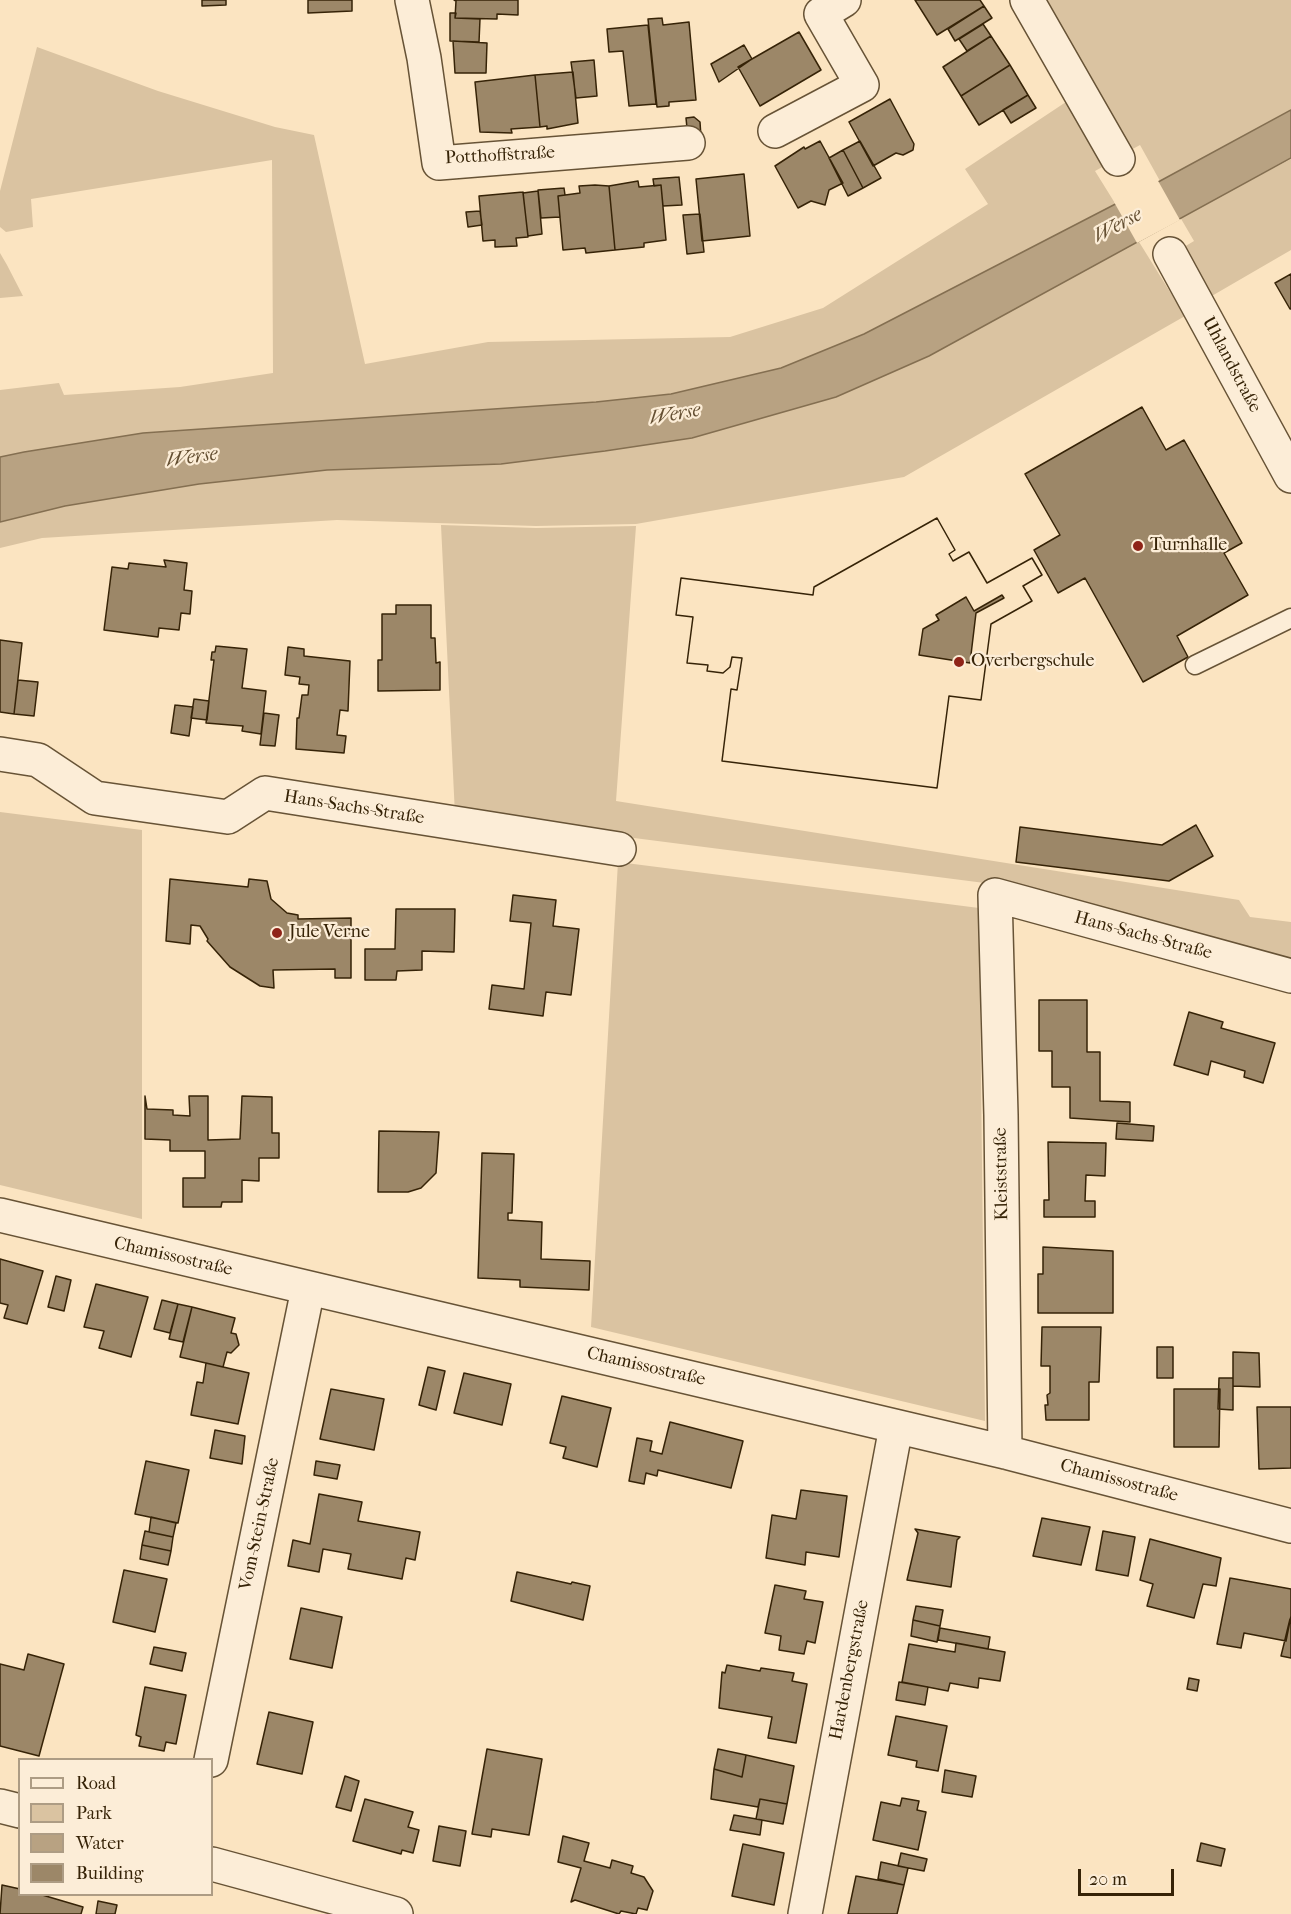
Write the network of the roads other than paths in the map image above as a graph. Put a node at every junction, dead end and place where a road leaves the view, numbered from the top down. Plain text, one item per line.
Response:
1 (412, 0) edge
2 (844, 0) edge
3 (1027, 0) edge
4 (775, 131) dead end
5 (688, 143) dead end
6 (1118, 159) dead end
7 (1170, 254) dead end
8 (1291, 476) edge
9 (1291, 618) edge
10 (1195, 665) dead end
11 (0, 754) edge
12 (619, 849) dead end
13 (995, 895) joint
14 (1291, 976) edge
15 (0, 1215) edge
16 (308, 1289) junction
17 (896, 1427) junction
18 (1005, 1452) junction
19 (1291, 1526) edge
20 (211, 1758) edge
21 (0, 1806) edge
22 (18, 1810) edge
23 (213, 1864) edge
24 (396, 1914) edge
25 (805, 1914) edge

1 - 5 street, Potthoffstraße
2 - 4 street
3 - 6 street
7 - 8 street, Uhlandstraße
9 - 10 lane
11 - 12 street, Hans-Sachs-Straße
13 - 14 street, Hans-Sachs-Straße
13 - 18 street, Kleiststraße
15 - 16 street, Chamissostraße
16 - 17 street, Chamissostraße
16 - 20 street, Vom-Stein-Straße
17 - 18 street, Chamissostraße
17 - 25 street, Hardenbergstraße
18 - 19 street, Chamissostraße
21 - 22 street
23 - 24 street

